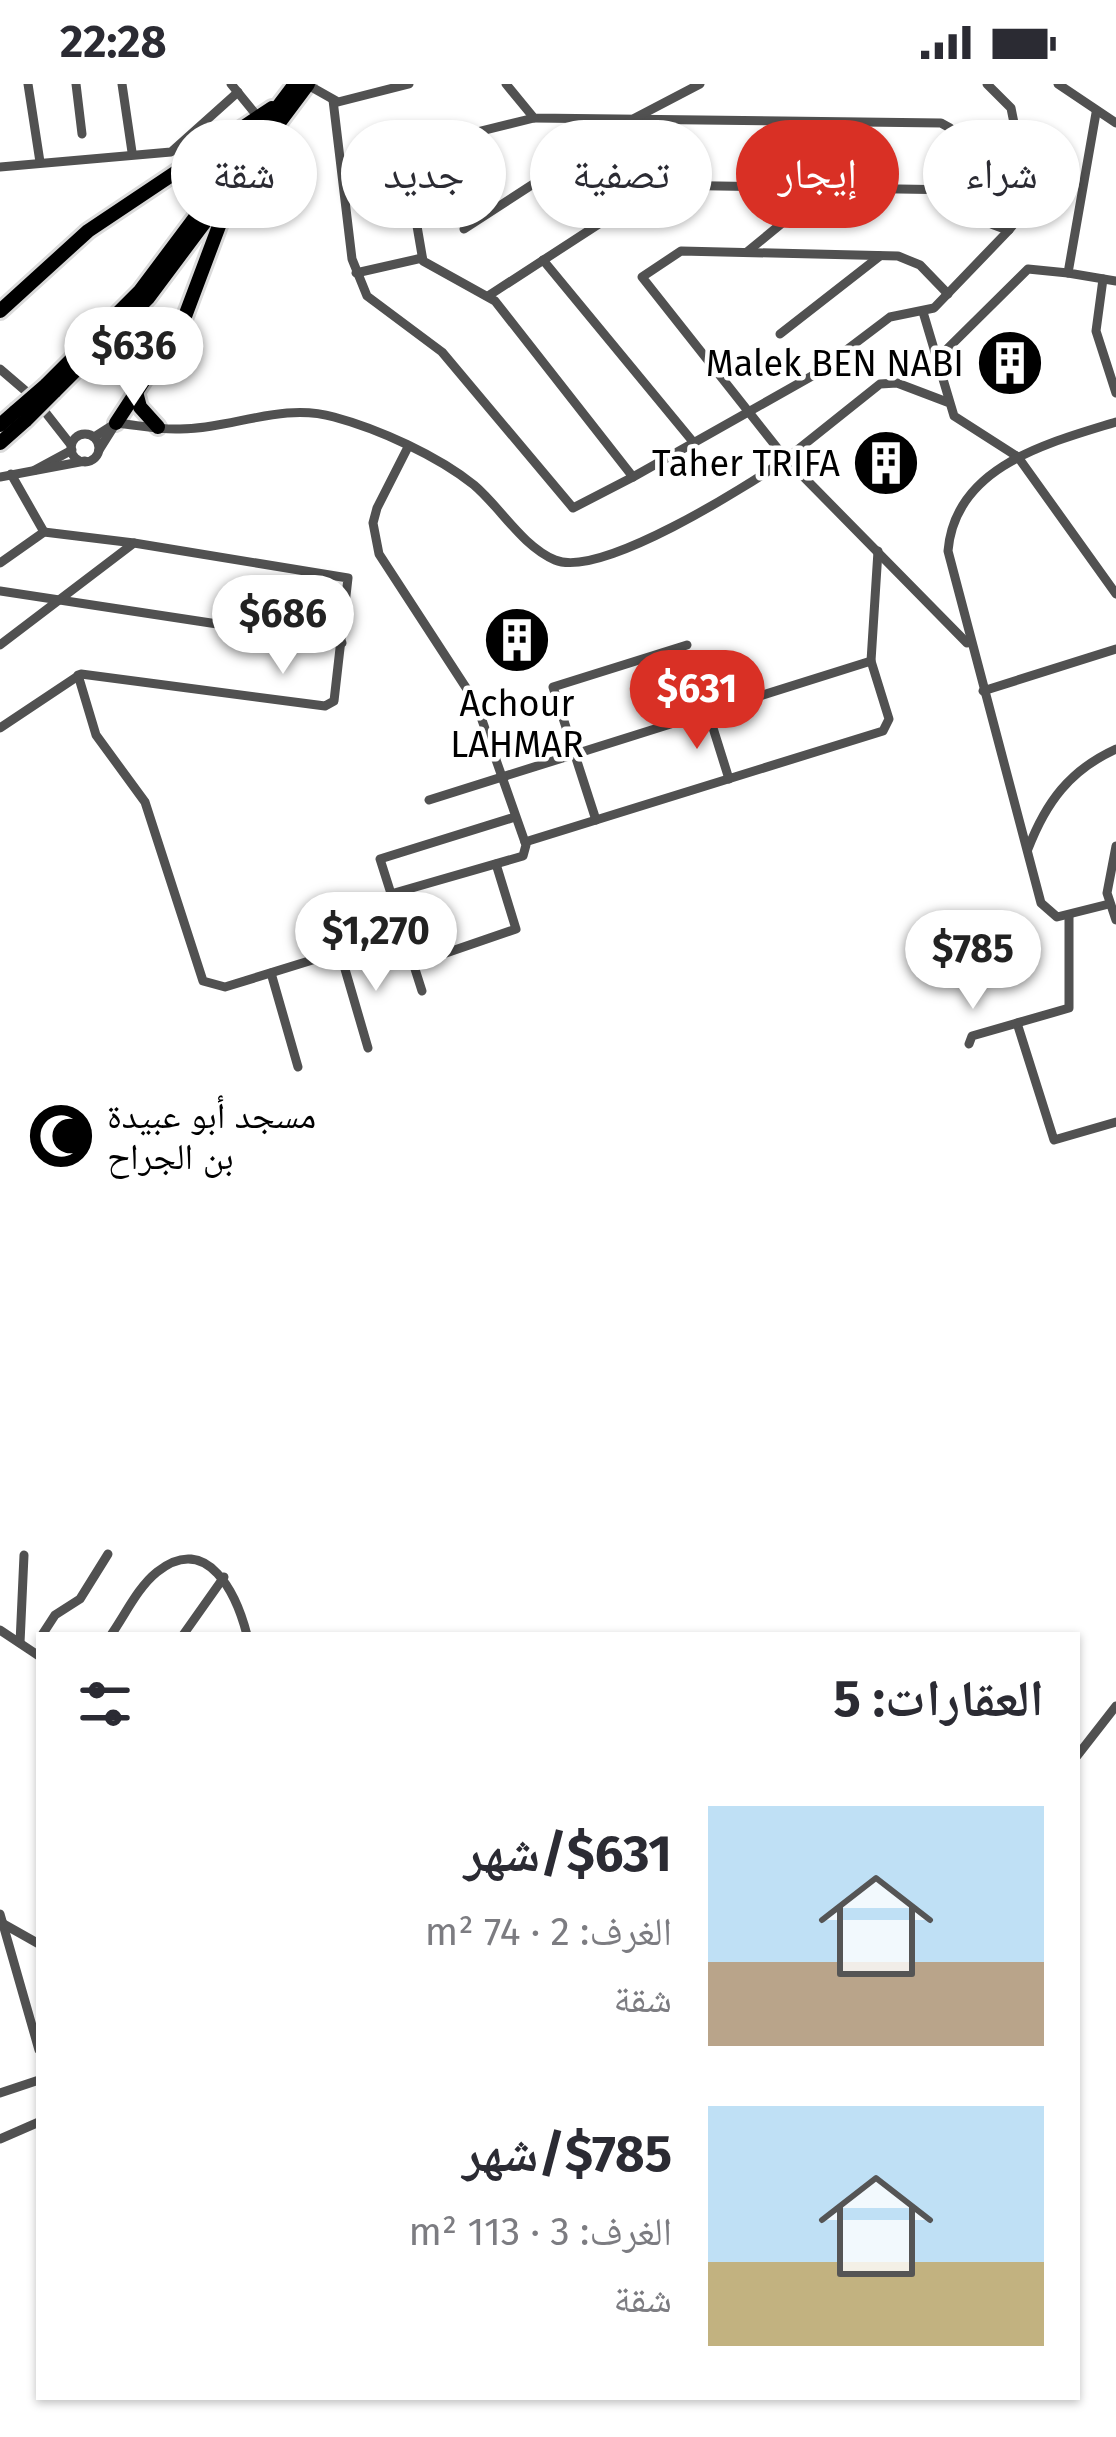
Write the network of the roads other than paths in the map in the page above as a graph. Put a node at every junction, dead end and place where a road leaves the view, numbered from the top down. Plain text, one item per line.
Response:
1 (28, 84) edge
2 (76, 84) edge
3 (122, 84) edge
4 (295, 84) edge
5 (308, 84) edge
6 (367, 84) edge
7 (409, 84) edge
8 (506, 84) edge
9 (700, 84) edge
10 (987, 84) edge
11 (1058, 84) edge
12 (234, 88) edge
13 (352, 98) junction
14 (333, 100) junction
15 (281, 102) junction
16 (1096, 113) junction
17 (258, 117) junction
18 (534, 118) junction
19 (635, 118) junction
20 (282, 120) edge
21 (923, 123) edge
22 (1116, 123) edge
23 (82, 134) dead end
24 (132, 152) junction
25 (40, 162) junction
26 (0, 167) edge
27 (736, 186) edge
28 (202, 228) edge
29 (219, 228) edge
30 (776, 228) edge
31 (1003, 228) edge
32 (464, 229) dead end
33 (1009, 230) junction
34 (747, 252) junction
35 (881, 256) junction
36 (422, 258) junction
37 (543, 260) junction
38 (356, 273) junction
39 (1069, 273) junction
40 (1103, 279) junction
41 (1116, 281) edge
42 (948, 294) junction
43 (488, 296) junction
44 (3, 308) edge
45 (923, 312) junction
46 (780, 334) dead end
47 (936, 360) junction
48 (0, 369) edge
49 (50, 388) junction
50 (136, 392) junction
51 (1116, 393) edge
52 (947, 402) junction
53 (748, 414) junction
54 (21, 415) junction
55 (52, 419) junction
56 (1116, 422) edge
57 (116, 423) junction
58 (0, 425) edge
59 (158, 427) junction
60 (80, 434) junction
61 (94, 436) junction
62 (0, 443) edge
63 (694, 443) junction
64 (71, 448) junction
65 (407, 448) junction
66 (99, 450) junction
67 (1018, 457) junction
68 (786, 460) junction
69 (86, 461) junction
70 (35, 470) junction
71 (5, 475) edge
72 (633, 477) junction
73 (44, 532) junction
74 (134, 543) junction
75 (878, 550) junction
76 (0, 563) edge
77 (0, 592) edge
78 (1116, 593) edge
79 (57, 601) junction
80 (342, 643) junction
81 (0, 645) edge
82 (686, 645) dead end
83 (970, 647) junction
84 (1116, 650) edge
85 (871, 661) junction
86 (77, 675) junction
87 (982, 691) junction
88 (708, 712) junction
89 (0, 728) edge
90 (1116, 748) edge
91 (574, 754) junction
92 (503, 776) junction
93 (729, 778) junction
94 (428, 800) dead end
95 (515, 817) junction
96 (596, 820) junction
97 (525, 842) junction
98 (1116, 846) edge
99 (1026, 853) junction
100 (496, 864) junction
101 (392, 894) junction
102 (1109, 904) junction
103 (1069, 915) junction
104 (1116, 920) edge
105 (403, 932) junction
106 (340, 952) junction
107 (414, 964) junction
108 (271, 973) junction
109 (422, 991) dead end
110 (1084, 1004) dead end
111 (1069, 1008) junction
112 (1017, 1023) junction
113 (969, 1044) dead end
114 (368, 1048) dead end
115 (298, 1067) dead end
116 (1116, 1122) edge
117 (108, 1554) dead end
118 (24, 1555) dead end
119 (224, 1576) junction
120 (246, 1629) edge
121 (0, 1630) edge
122 (44, 1632) edge
123 (113, 1632) edge
124 (185, 1632) edge
125 (20, 1643) junction
126 (35, 1653) edge
127 (1116, 1706) edge
128 (1080, 1752) edge
129 (1, 1919) edge
130 (36, 1942) edge
131 (36, 2040) edge
132 (36, 2081) edge
133 (0, 2093) edge
134 (36, 2123) edge
135 (0, 2139) edge

1 - 25 street
2 - 23 street
3 - 24 street
4 - 15 highway
5 - 14 street
5 - 20 highway
6 - 13 street
7 - 13 street
8 - 18 street
9 - 19 street
10 - 33 street
11 - 16 street
12 - 17 street
12 - 24 street
13 - 14 street
14 - 38 street
15 - 17 highway
15 - 49 highway
16 - 22 street
16 - 39 street
17 - 44 highway
18 - 19 street
18 - 36 street
19 - 21 street
19 - 32 street
24 - 25 street
25 - 26 street
27 - 37 street
28 - 49 highway
29 - 50 highway
30 - 34 street
31 - 33 street
33 - 42 street
34 - 35 street
34 - 53 street
35 - 42 street
35 - 46 street
36 - 38 street
36 - 43 street
37 - 43 street
37 - 63 street
38 - 72 street
39 - 40 street
39 - 47 street
40 - 41 street
40 - 51 street
42 - 45 street
43 - 72 street
45 - 47 street
45 - 53 street
47 - 52 street
48 - 55 street
49 - 54 highway, bridge
50 - 57 highway
50 - 59 highway
52 - 67 street
52 - 68 street
53 - 63 street
53 - 68 street
54 - 58 highway
54 - 62 highway
55 - 60 street
55 - 64 street
56 - 67 street
57 - 59 street
57 - 61 street
57 - 66 street
59 - 65 street
60 - 61 street
60 - 64 street
61 - 66 street
63 - 72 street
64 - 69 street
64 - 70 street
65 - 68 street
65 - 92 street
66 - 69 street
67 - 78 street
67 - 83 street
68 - 75 street
69 - 70 street
70 - 71 street
71 - 73 street
73 - 74 street
73 - 76 street
74 - 79 street
74 - 80 street
75 - 83 street
75 - 85 street
77 - 79 street
79 - 80 street
79 - 81 street
80 - 86 street
82 - 91 street
83 - 87 street
84 - 87 street
85 - 88 street
85 - 93 street
86 - 89 street
86 - 108 street
87 - 99 street
88 - 91 street
88 - 93 street
90 - 99 street
91 - 92 street
91 - 96 street
92 - 94 street
92 - 95 street
93 - 96 street
95 - 97 street
95 - 101 street
96 - 97 street
97 - 100 street
98 - 102 street
99 - 103 street
100 - 101 street
100 - 107 street
101 - 105 street
102 - 103 street
102 - 104 street
103 - 111 street
105 - 106 street
105 - 107 street
106 - 108 street
106 - 114 street
107 - 109 street
108 - 115 street
110 - 111 street
111 - 112 street
112 - 113 street
112 - 116 street
117 - 122 street
118 - 125 street
119 - 120 street
119 - 123 street
119 - 124 street
121 - 125 street
125 - 126 street
127 - 128 street
129 - 130 street
129 - 131 street
132 - 133 street
134 - 135 street

